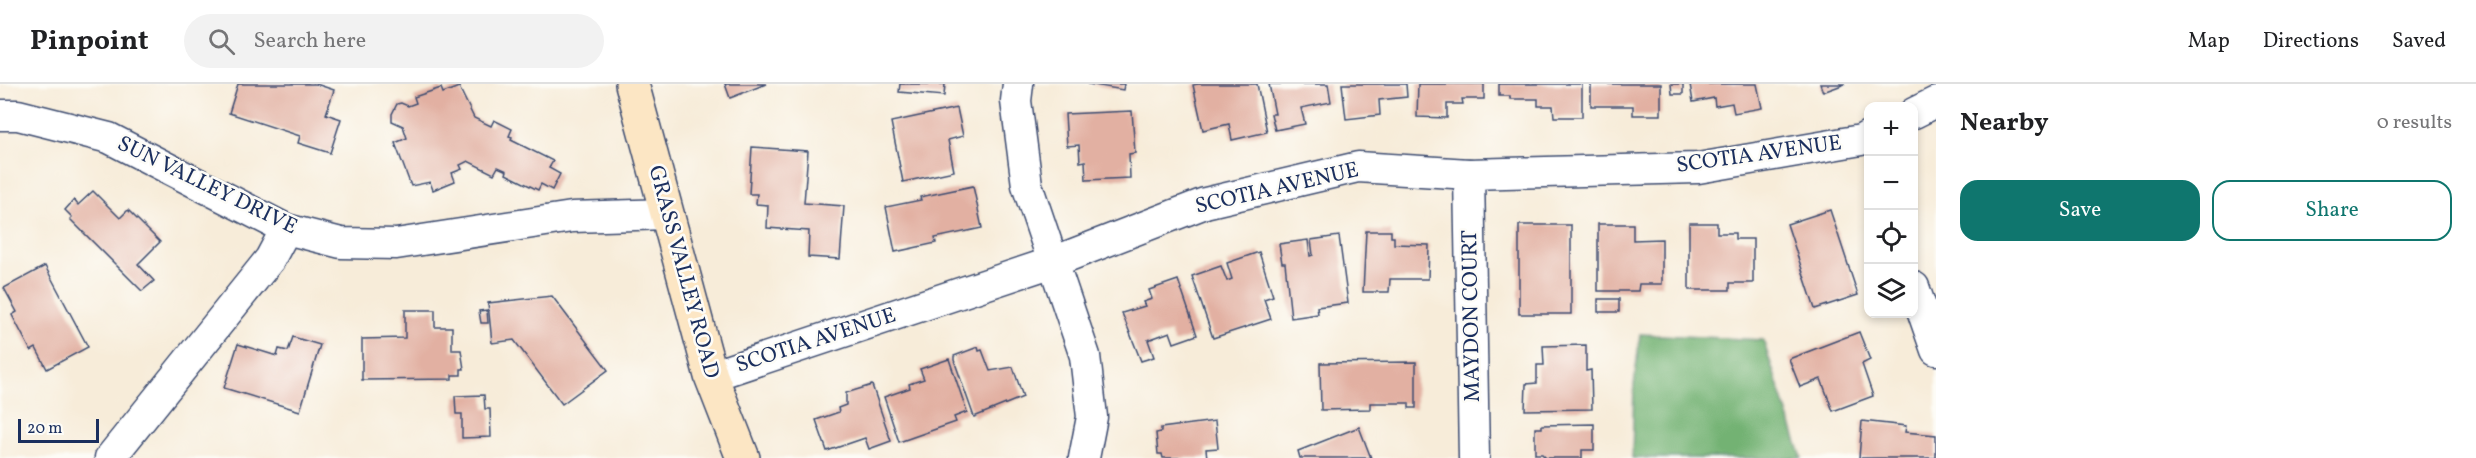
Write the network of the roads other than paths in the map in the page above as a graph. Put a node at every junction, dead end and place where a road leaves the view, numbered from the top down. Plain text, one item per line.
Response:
1 (632, 84) edge
2 (1018, 84) edge
3 (1936, 102) edge
4 (1918, 111) edge
5 (0, 115) edge
6 (1864, 146) edge
7 (1469, 174) junction
8 (667, 214) junction
9 (286, 229) junction
10 (1053, 262) junction
11 (1918, 298) edge
12 (1936, 350) edge
13 (711, 376) junction
14 (110, 458) edge
15 (742, 458) edge
16 (1084, 458) edge
17 (1474, 458) edge

1 - 8 main road, GRASS VALLEY ROAD
2 - 10 street
3 - 4 street
5 - 9 street, SUN VALLEY DRIVE
6 - 7 street, SCOTIA AVENUE
7 - 10 street, SCOTIA AVENUE
7 - 17 street, MAYDON COURT
8 - 9 street, SUN VALLEY DRIVE
8 - 13 main road, GRASS VALLEY ROAD
9 - 14 street
10 - 13 street, SCOTIA AVENUE
10 - 16 street
11 - 12 street
13 - 15 main road, GRASS VALLEY ROAD

